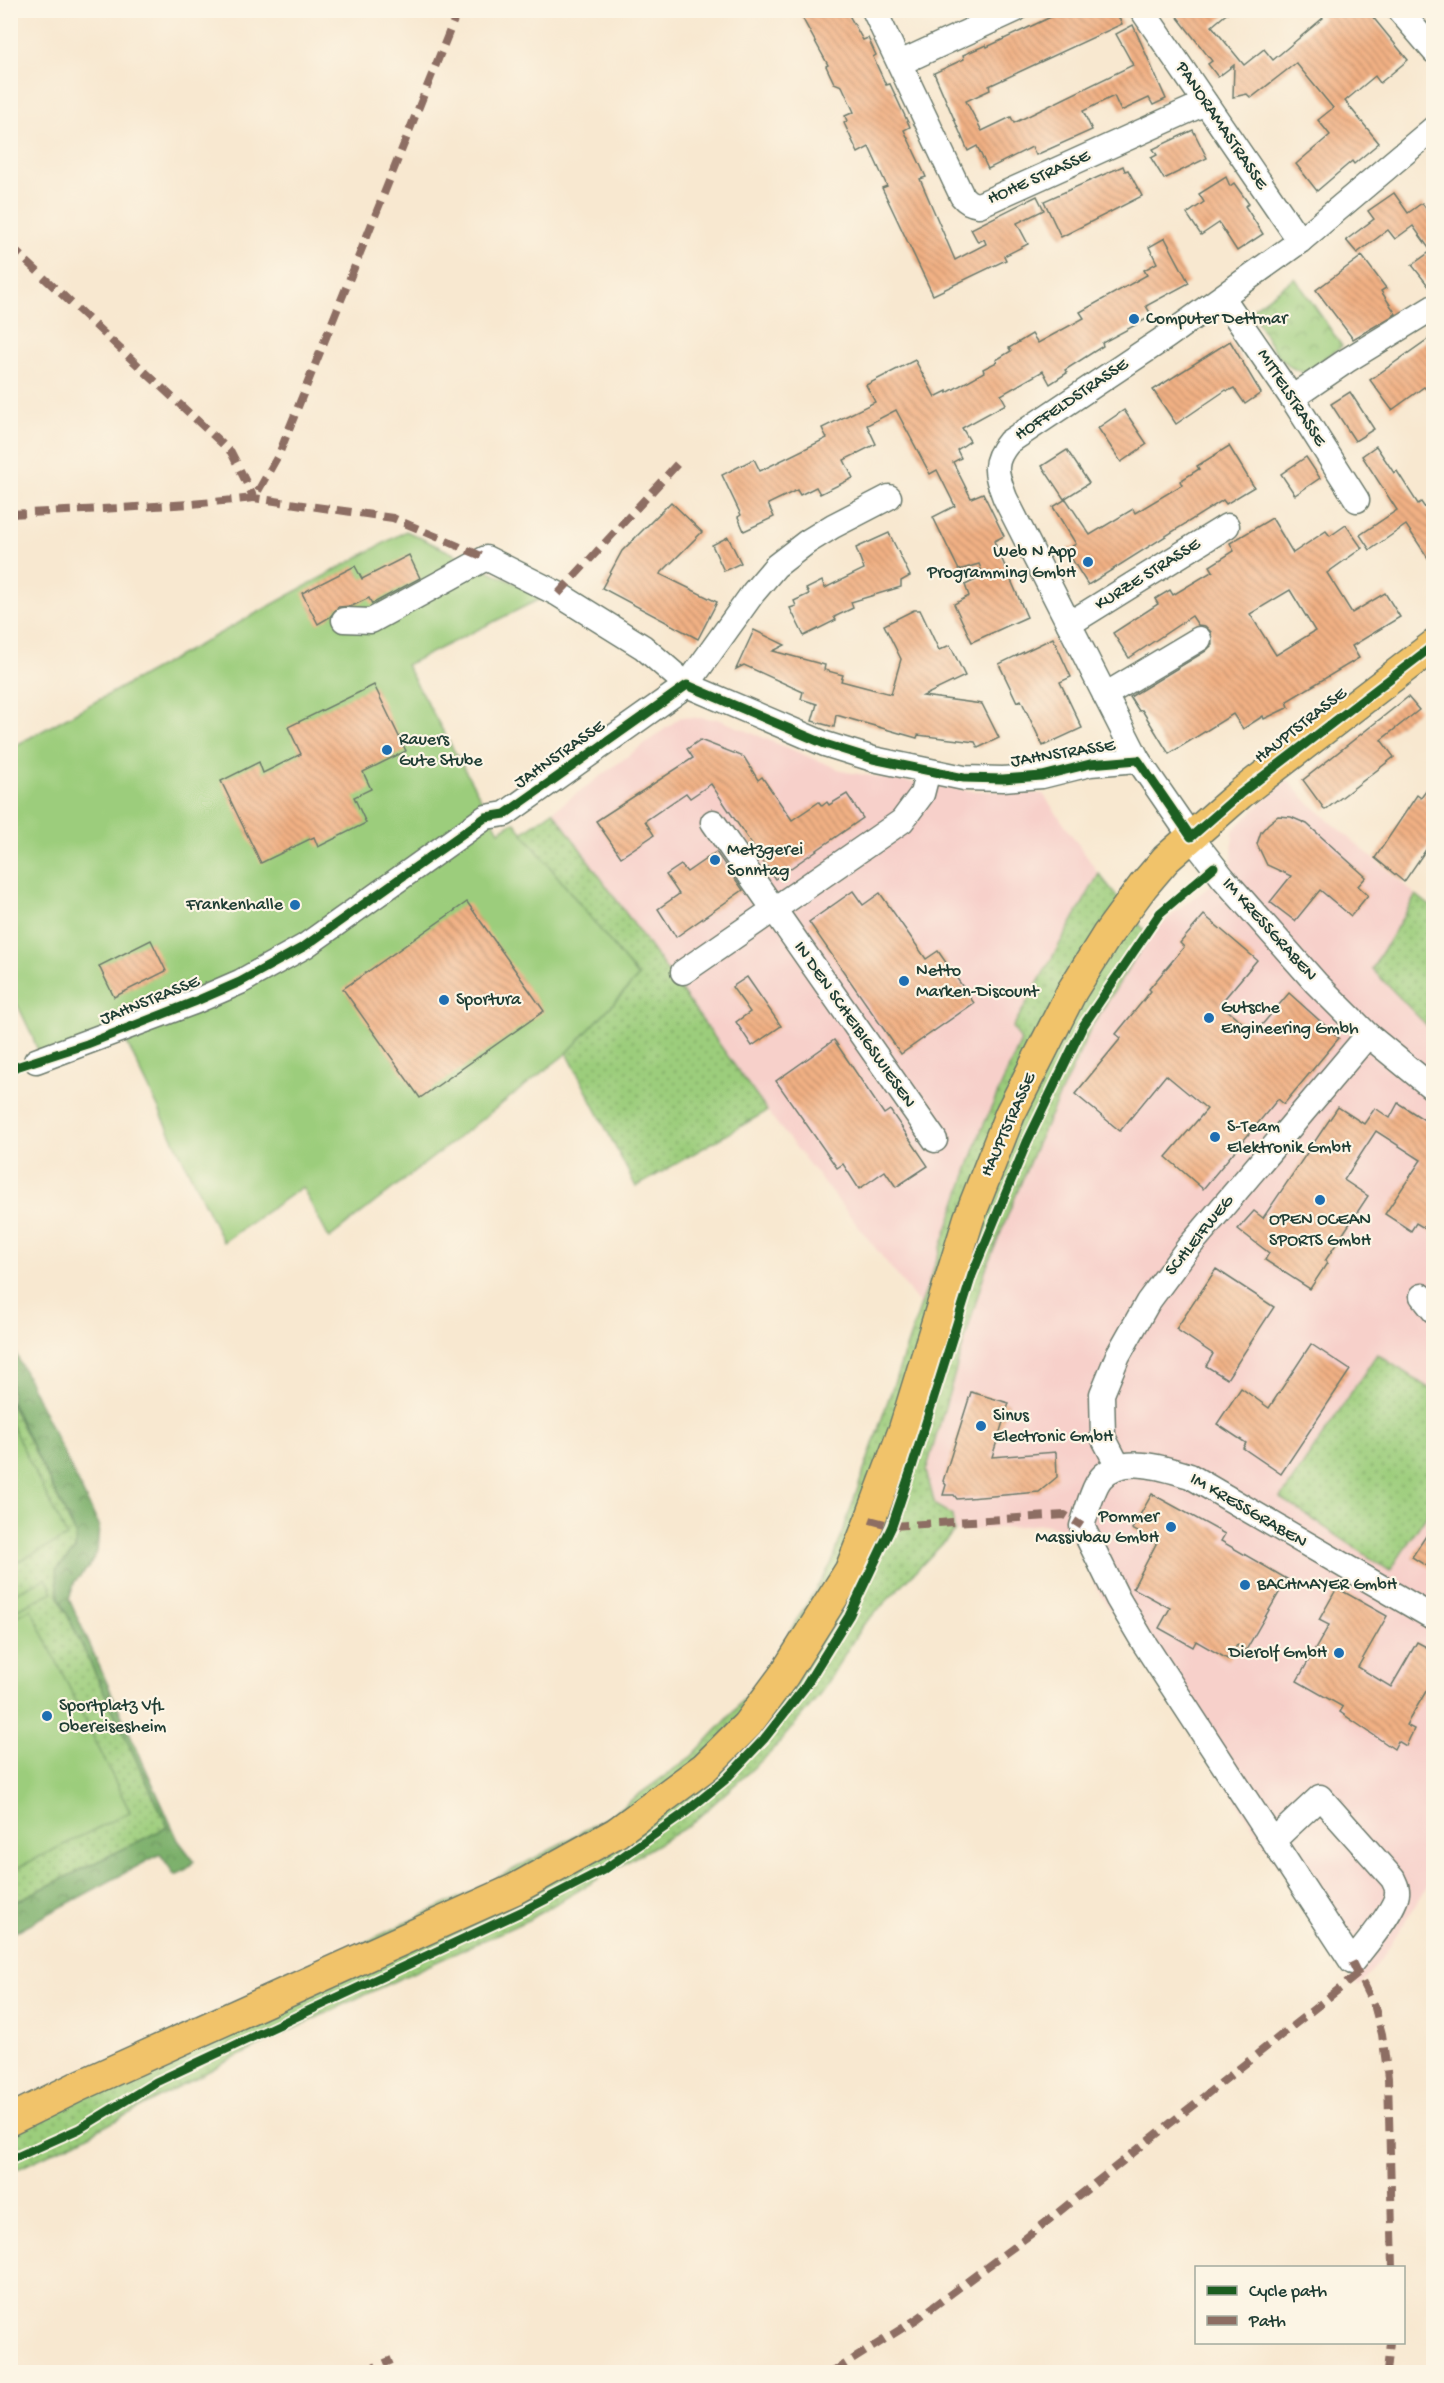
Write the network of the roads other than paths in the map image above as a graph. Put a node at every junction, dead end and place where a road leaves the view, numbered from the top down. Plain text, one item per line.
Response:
1 (874, 10) edge
2 (1015, 10) edge
3 (1142, 10) edge
4 (1399, 10) edge
5 (1434, 51) edge
6 (900, 63) junction
7 (1205, 103) junction
8 (1434, 128) edge
9 (1300, 241) junction
10 (1223, 298) junction
11 (1434, 307) edge
12 (1292, 398) junction
13 (889, 497) dead end
14 (1357, 500) dead end
15 (1227, 526) dead end
16 (344, 620) dead end
17 (1069, 624) junction
18 (1199, 639) dead end
19 (1434, 645) edge
20 (687, 685) junction
21 (1105, 695) junction
22 (1138, 760) junction
23 (928, 771) junction
24 (712, 822) dead end
25 (1191, 837) junction
26 (773, 910) junction
27 (683, 972) dead end
28 (1368, 1035) junction
29 (36, 1062) dead end
30 (1434, 1089) edge
31 (935, 1140) dead end
32 (1118, 1466) junction
33 (1434, 1618) edge
34 (1274, 1841) junction
35 (10, 2120) edge

1 - 6 street, HOHE STRASSE
2 - 6 street
3 - 7 street, PANORAMASTRASSE
4 - 5 street
6 - 7 street, HOHE STRASSE
7 - 9 street, PANORAMASTRASSE
8 - 9 street, HOFFELDSTRASSE
9 - 10 street, HOFFELDSTRASSE
10 - 12 street, MITTELSTRASSE
10 - 17 street, HOFFELDSTRASSE
11 - 12 street
12 - 14 street, MITTELSTRASSE
13 - 20 street
15 - 17 street, KURZE STRASSE
16 - 20 street, JAHNSTRASSE
17 - 21 street, HOFFELDSTRASSE
18 - 21 street
19 - 25 main road, HAUPTSTRASSE
20 - 23 street, JAHNSTRASSE
20 - 29 street, JAHNSTRASSE
21 - 22 street, HOFFELDSTRASSE
22 - 23 street, JAHNSTRASSE
22 - 25 street, HOFFELDSTRASSE
23 - 26 street
24 - 26 street, IN DEN SCHEIBIGSWIESEN
25 - 28 street, IM KRESSGRABEN
25 - 35 main road, HAUPTSTRASSE
26 - 27 street
26 - 31 street, IN DEN SCHEIBIGSWIESEN
28 - 30 street, IM KRESSGRABEN
28 - 32 street, SCHLEIFWEG
32 - 33 street, IM KRESSGRABEN
32 - 34 street
34 - 34 street

